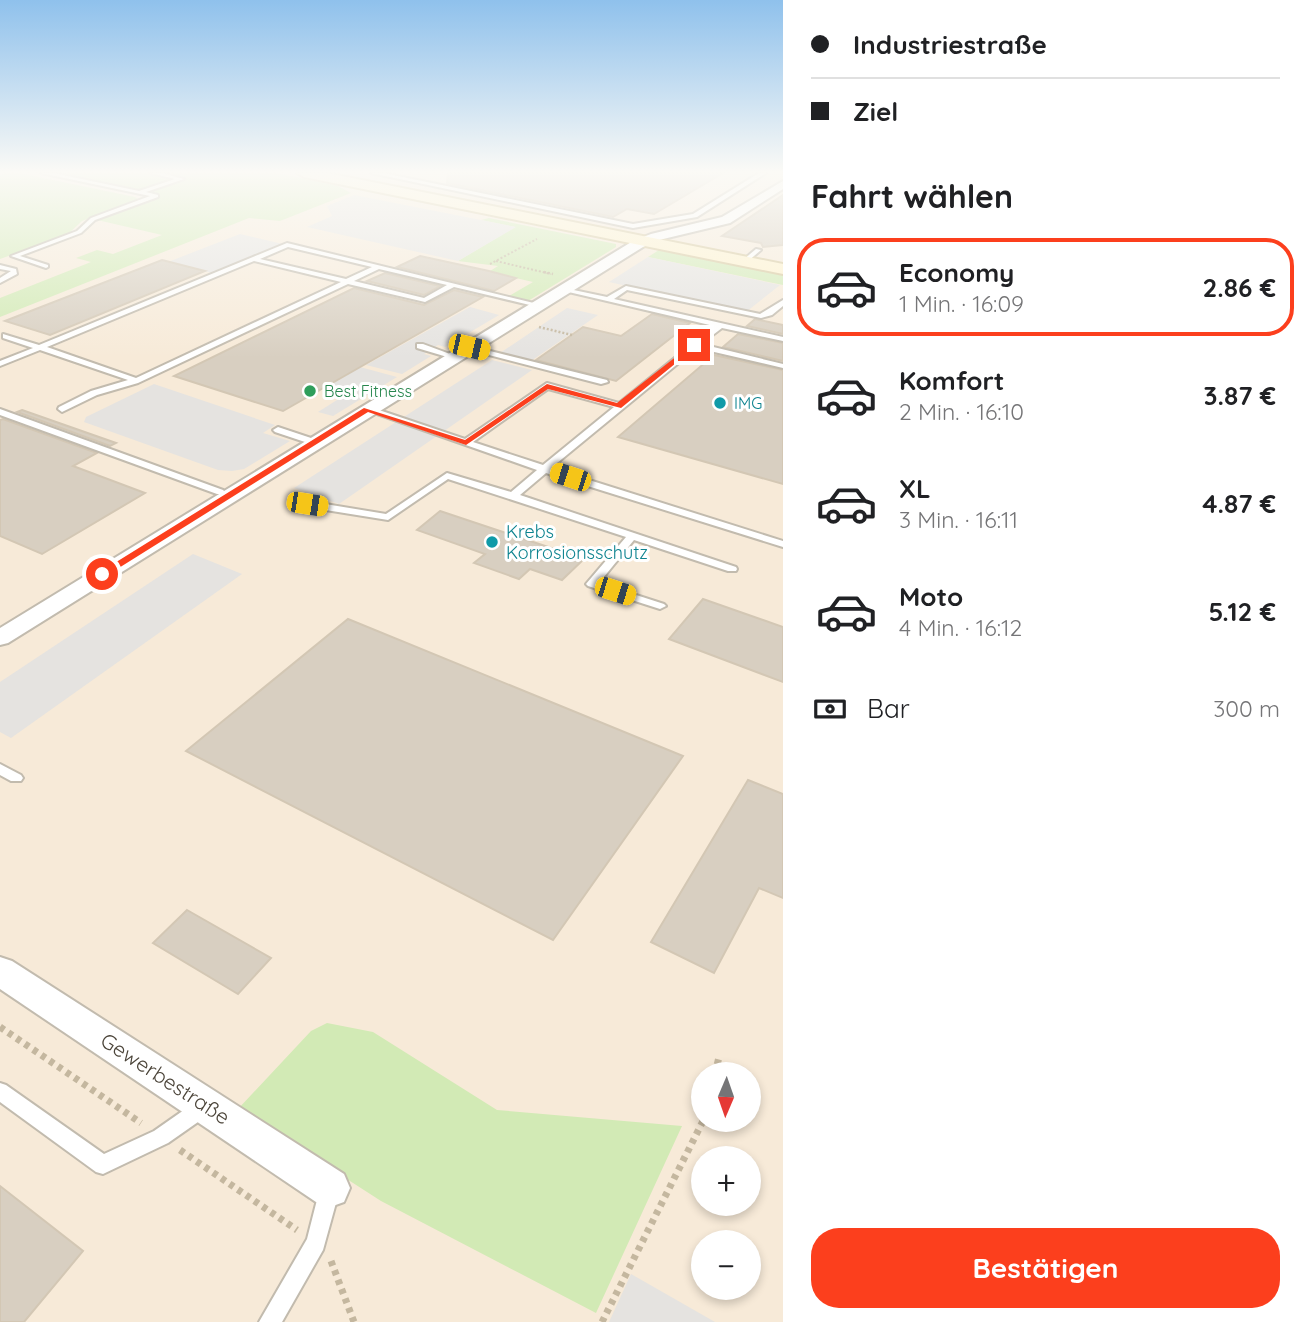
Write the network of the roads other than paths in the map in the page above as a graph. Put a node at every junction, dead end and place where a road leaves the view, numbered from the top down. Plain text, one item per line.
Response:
1 (72, 235) edge
2 (637, 235) edge
3 (648, 235) edge
4 (252, 259) junction
5 (46, 266) dead end
6 (0, 267) edge
7 (379, 267) junction
8 (783, 269) edge
9 (0, 281) edge
10 (346, 282) junction
11 (453, 285) junction
12 (572, 285) junction
13 (609, 299) junction
14 (783, 302) edge
15 (538, 305) junction
16 (720, 325) junction
17 (6, 336) dead end
18 (783, 339) edge
19 (694, 345) junction
20 (421, 346) dead end
21 (40, 348) junction
22 (461, 352) junction
23 (0, 364) edge
24 (783, 366) edge
25 (135, 381) junction
26 (604, 382) dead end
27 (619, 406) junction
28 (62, 409) dead end
29 (367, 410) junction
30 (0, 412) edge
31 (278, 430) dead end
32 (314, 443) junction
33 (466, 443) junction
34 (544, 468) junction
35 (220, 492) dead end
36 (513, 496) junction
37 (307, 504) dead end
38 (632, 536) junction
39 (783, 544) edge
40 (732, 569) dead end
41 (660, 606) dead end
42 (0, 638) edge
43 (0, 769) edge
44 (16, 778) dead end
45 (0, 971) edge
46 (0, 1091) edge
47 (206, 1106) junction
48 (330, 1188) joint
49 (270, 1322) edge

1 - 5 lane
2 - 12 street
3 - 8 street
4 - 7 lane
4 - 10 lane
4 - 21 lane
6 - 9 lane
7 - 10 lane
7 - 11 lane
10 - 11 lane
10 - 25 lane
11 - 15 lane
12 - 13 lane
12 - 15 street
13 - 14 lane
13 - 16 lane
15 - 22 street
16 - 18 lane
16 - 19 lane
17 - 21 lane
19 - 24 lane
19 - 27 lane
20 - 22 lane
21 - 23 lane
21 - 25 lane
22 - 26 lane
22 - 29 street
25 - 28 lane
27 - 33 lane
27 - 34 lane
29 - 32 street
29 - 33 lane
30 - 35 lane
31 - 32 lane
32 - 42 street
33 - 34 lane
34 - 36 lane
34 - 39 lane
36 - 37 lane
36 - 38 lane
38 - 40 lane
38 - 41 lane
43 - 44 lane
45 - 47 street, Gewerbestraße
46 - 47 lane
47 - 48 street, Gewerbestraße
48 - 49 lane

